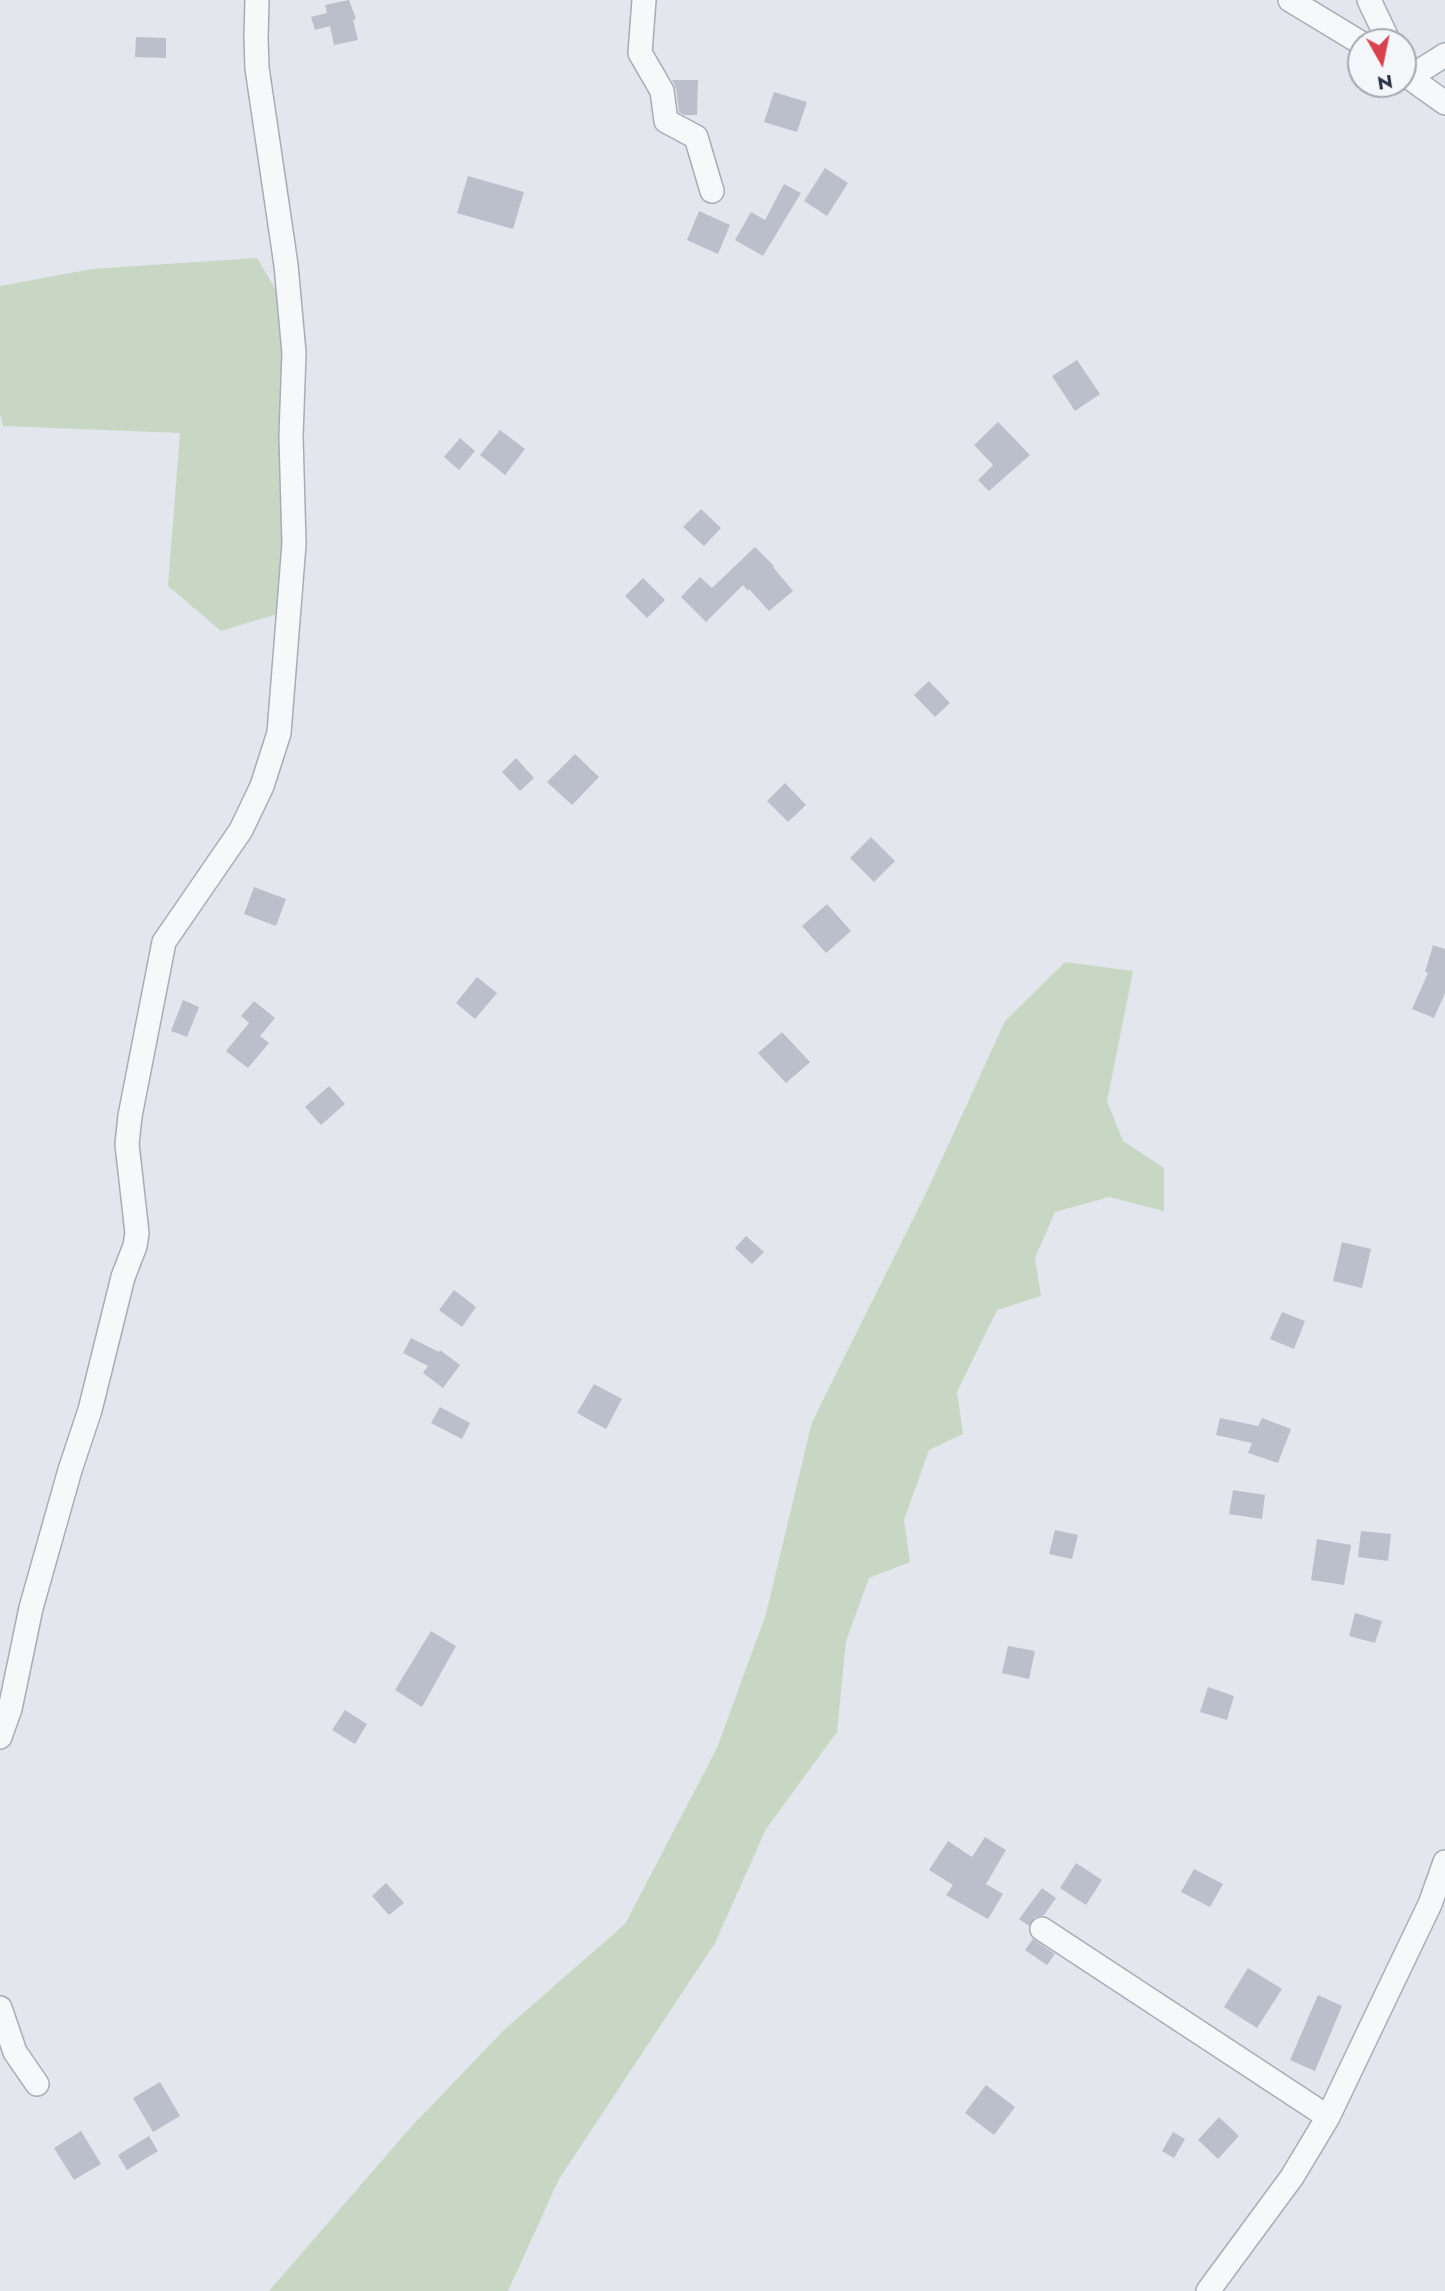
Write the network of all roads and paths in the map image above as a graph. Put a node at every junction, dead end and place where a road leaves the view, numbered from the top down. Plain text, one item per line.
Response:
1 (257, 0) edge
2 (644, 0) edge
3 (1290, 0) edge
4 (1369, 0) edge
5 (1382, 28) edge
6 (1347, 35) edge
7 (1445, 55) edge
8 (1417, 69) edge
9 (1417, 83) edge
10 (1445, 103) edge
11 (712, 191) dead end
12 (0, 1737) edge
13 (1445, 1862) edge
14 (1042, 1929) dead end
15 (0, 2008) edge
16 (37, 2084) dead end
17 (1328, 2117) junction
18 (1208, 2291) edge

1 - 12 street
2 - 11 street
3 - 6 street
4 - 5 street
7 - 8 street
9 - 10 street
13 - 17 street
14 - 17 street
15 - 16 street
17 - 18 street

